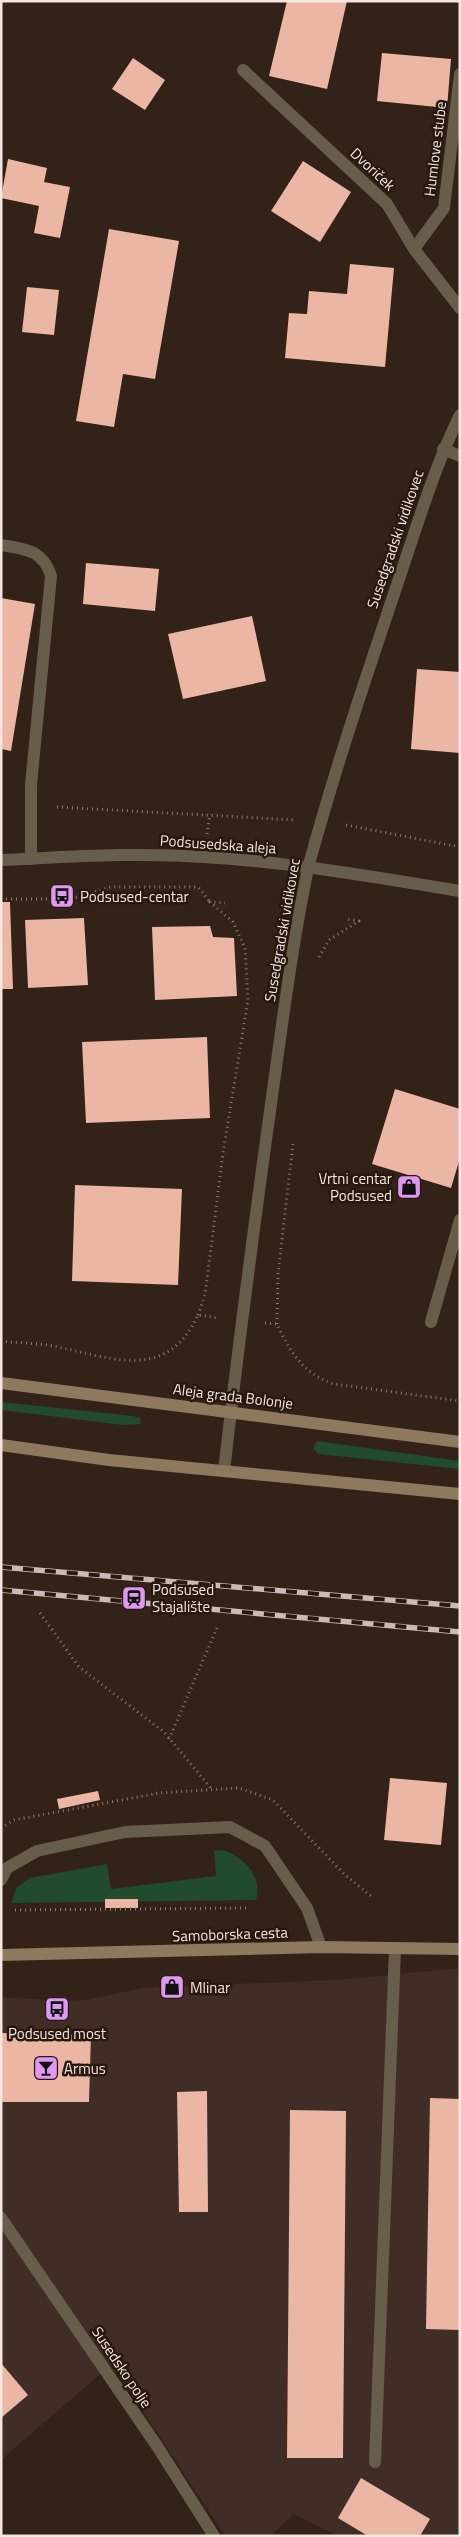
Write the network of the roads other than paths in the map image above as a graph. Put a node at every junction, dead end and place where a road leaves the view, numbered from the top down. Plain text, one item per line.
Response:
1 (243, 70) dead end
2 (460, 74) edge
3 (414, 249) junction
4 (460, 308) edge
5 (460, 415) edge
6 (443, 449) junction
7 (460, 456) edge
8 (1, 545) edge
9 (31, 859) junction
10 (1, 860) edge
11 (308, 868) junction
12 (460, 891) edge
13 (460, 1220) edge
14 (431, 1322) dead end
15 (1, 1383) edge
16 (231, 1412) junction
17 (460, 1442) edge
18 (1, 1445) edge
19 (224, 1471) junction
20 (460, 1494) edge
21 (1, 1880) edge
22 (321, 1947) junction
23 (395, 1949) junction
24 (460, 1949) edge
25 (1, 1955) edge
26 (1, 2218) edge
27 (375, 2462) dead end
28 (214, 2536) edge

1 - 3 street, Dvoriček
2 - 3 street, Humlove stube
3 - 4 street, Dvoriček
5 - 6 street, Susedgradski vidikovec
6 - 7 street
6 - 11 street, Susedgradski vidikovec
8 - 9 street
9 - 10 street, Podsusedska aleja
9 - 11 street, Podsusedska aleja
11 - 12 street, Podsusedska aleja
11 - 16 street, Susedgradski vidikovec
13 - 14 street
15 - 16 main road, Aleja grada Bolonje
16 - 17 main road, Aleja grada Bolonje
16 - 19 street, Susedgradski vidikovec
18 - 19 main road
19 - 20 main road
21 - 22 street
22 - 23 main road, Samoborska cesta
22 - 25 main road, Samoborska cesta
23 - 24 main road, Samoborska cesta
23 - 27 street
26 - 28 street, Susedsko polje

